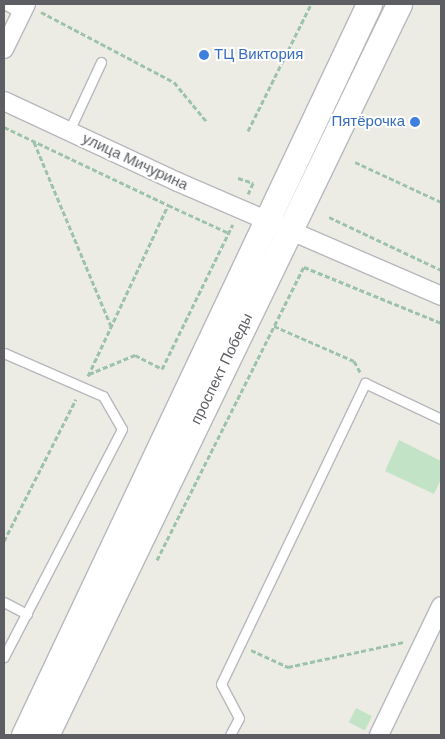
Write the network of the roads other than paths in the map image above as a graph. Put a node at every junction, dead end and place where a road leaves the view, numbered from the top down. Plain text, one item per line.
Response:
1 (4, 4) edge
2 (369, 4) edge
3 (399, 4) edge
4 (27, 8) edge
5 (4, 49) edge
6 (101, 62) dead end
7 (4, 101) edge
8 (69, 131) junction
9 (278, 225) junction
10 (441, 296) edge
11 (4, 353) edge
12 (441, 419) edge
13 (4, 602) edge
14 (441, 606) edge
15 (27, 614) junction
16 (4, 657) edge
17 (24, 735) edge
18 (46, 735) edge
19 (230, 735) edge
20 (379, 735) edge

1 - 4 lane
2 - 9 main road, проспект Победы
3 - 9 main road, проспект Победы
4 - 5 street
6 - 8 lane
7 - 8 street, улица Мичурина
8 - 9 street, улица Мичурина
9 - 10 street, улица Мичурина
9 - 17 main road, проспект Победы
9 - 18 main road, проспект Победы
11 - 15 lane
12 - 19 lane
13 - 15 lane
14 - 20 street
15 - 16 lane

